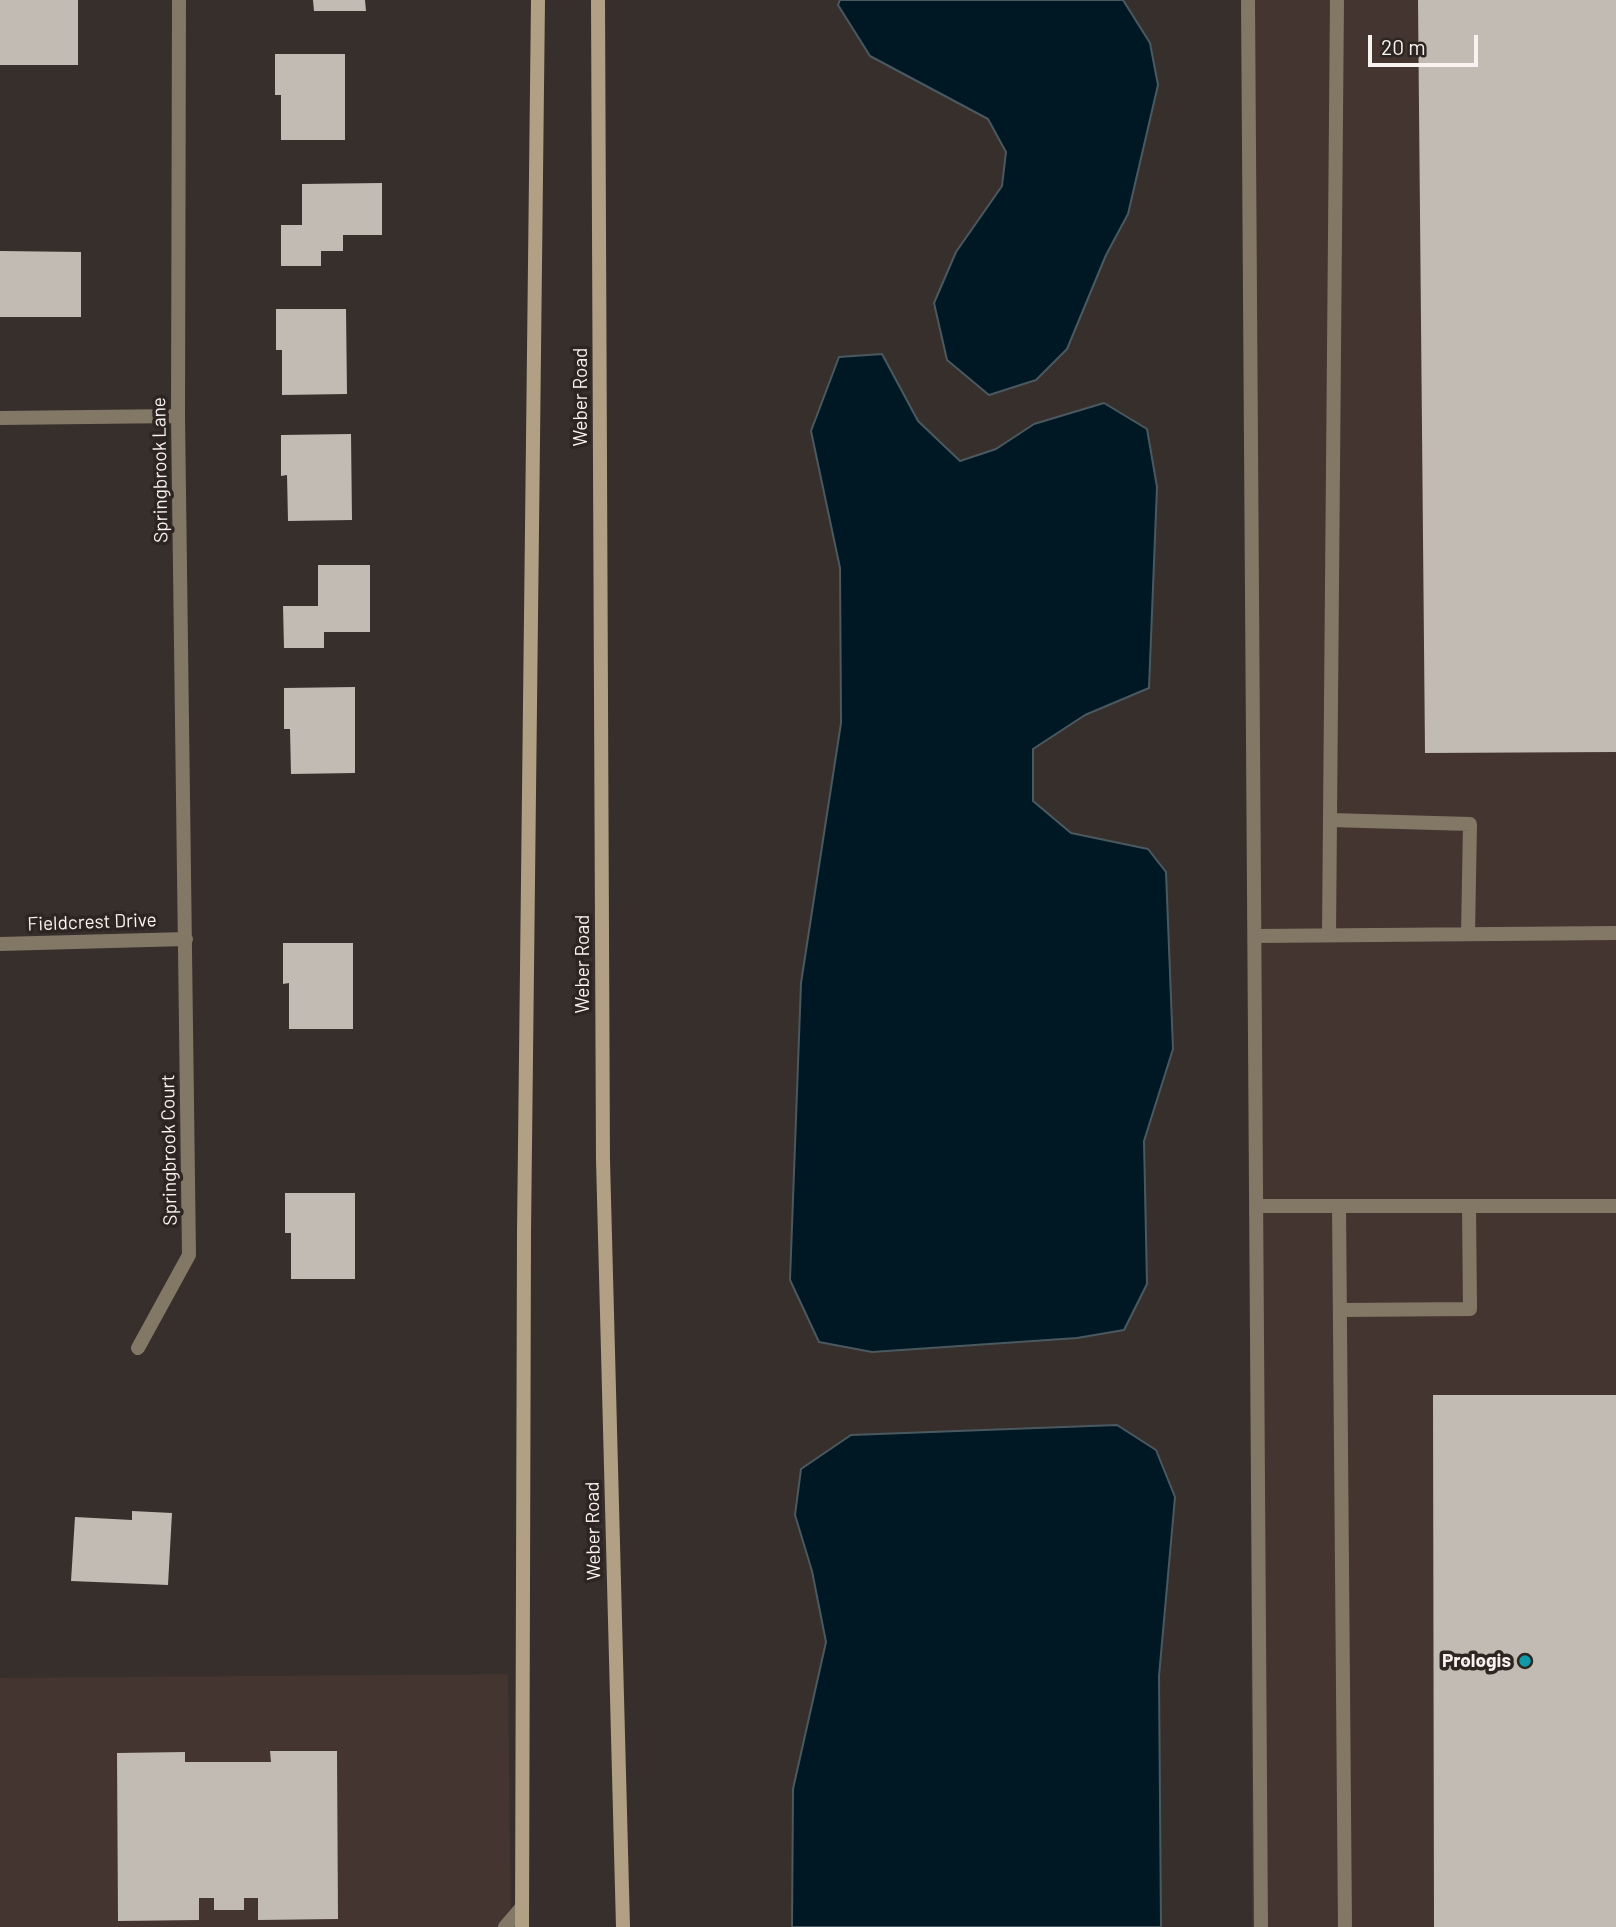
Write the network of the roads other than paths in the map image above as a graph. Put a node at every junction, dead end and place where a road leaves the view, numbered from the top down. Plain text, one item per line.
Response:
1 (179, 0) edge
2 (538, 0) edge
3 (598, 0) edge
4 (1248, 0) edge
5 (1337, 0) edge
6 (178, 416) junction
7 (0, 418) edge
8 (1330, 820) junction
9 (1616, 933) edge
10 (1468, 934) junction
11 (1329, 935) junction
12 (1256, 936) junction
13 (186, 939) junction
14 (0, 944) edge
15 (1258, 1206) junction
16 (1339, 1206) junction
17 (1469, 1206) junction
18 (1616, 1206) edge
19 (1340, 1310) junction
20 (138, 1348) dead end
21 (522, 1907) junction
22 (505, 1927) edge
23 (522, 1927) edge
24 (623, 1927) edge
25 (1261, 1927) edge
26 (1345, 1927) edge

1 - 6 street, Springbrook Lane
2 - 21 main road
3 - 24 main road, Weber Road
4 - 12 street
5 - 8 street
6 - 7 street
6 - 13 street, Springbrook Lane
8 - 10 street
8 - 11 street
9 - 10 street
10 - 11 street
11 - 12 street
12 - 15 street
13 - 14 street, Fieldcrest Drive
13 - 20 street, Springbrook Court
15 - 16 street
15 - 25 street
16 - 17 street
16 - 19 street
17 - 18 street
17 - 19 street
19 - 26 street
21 - 22 street
21 - 23 main road

